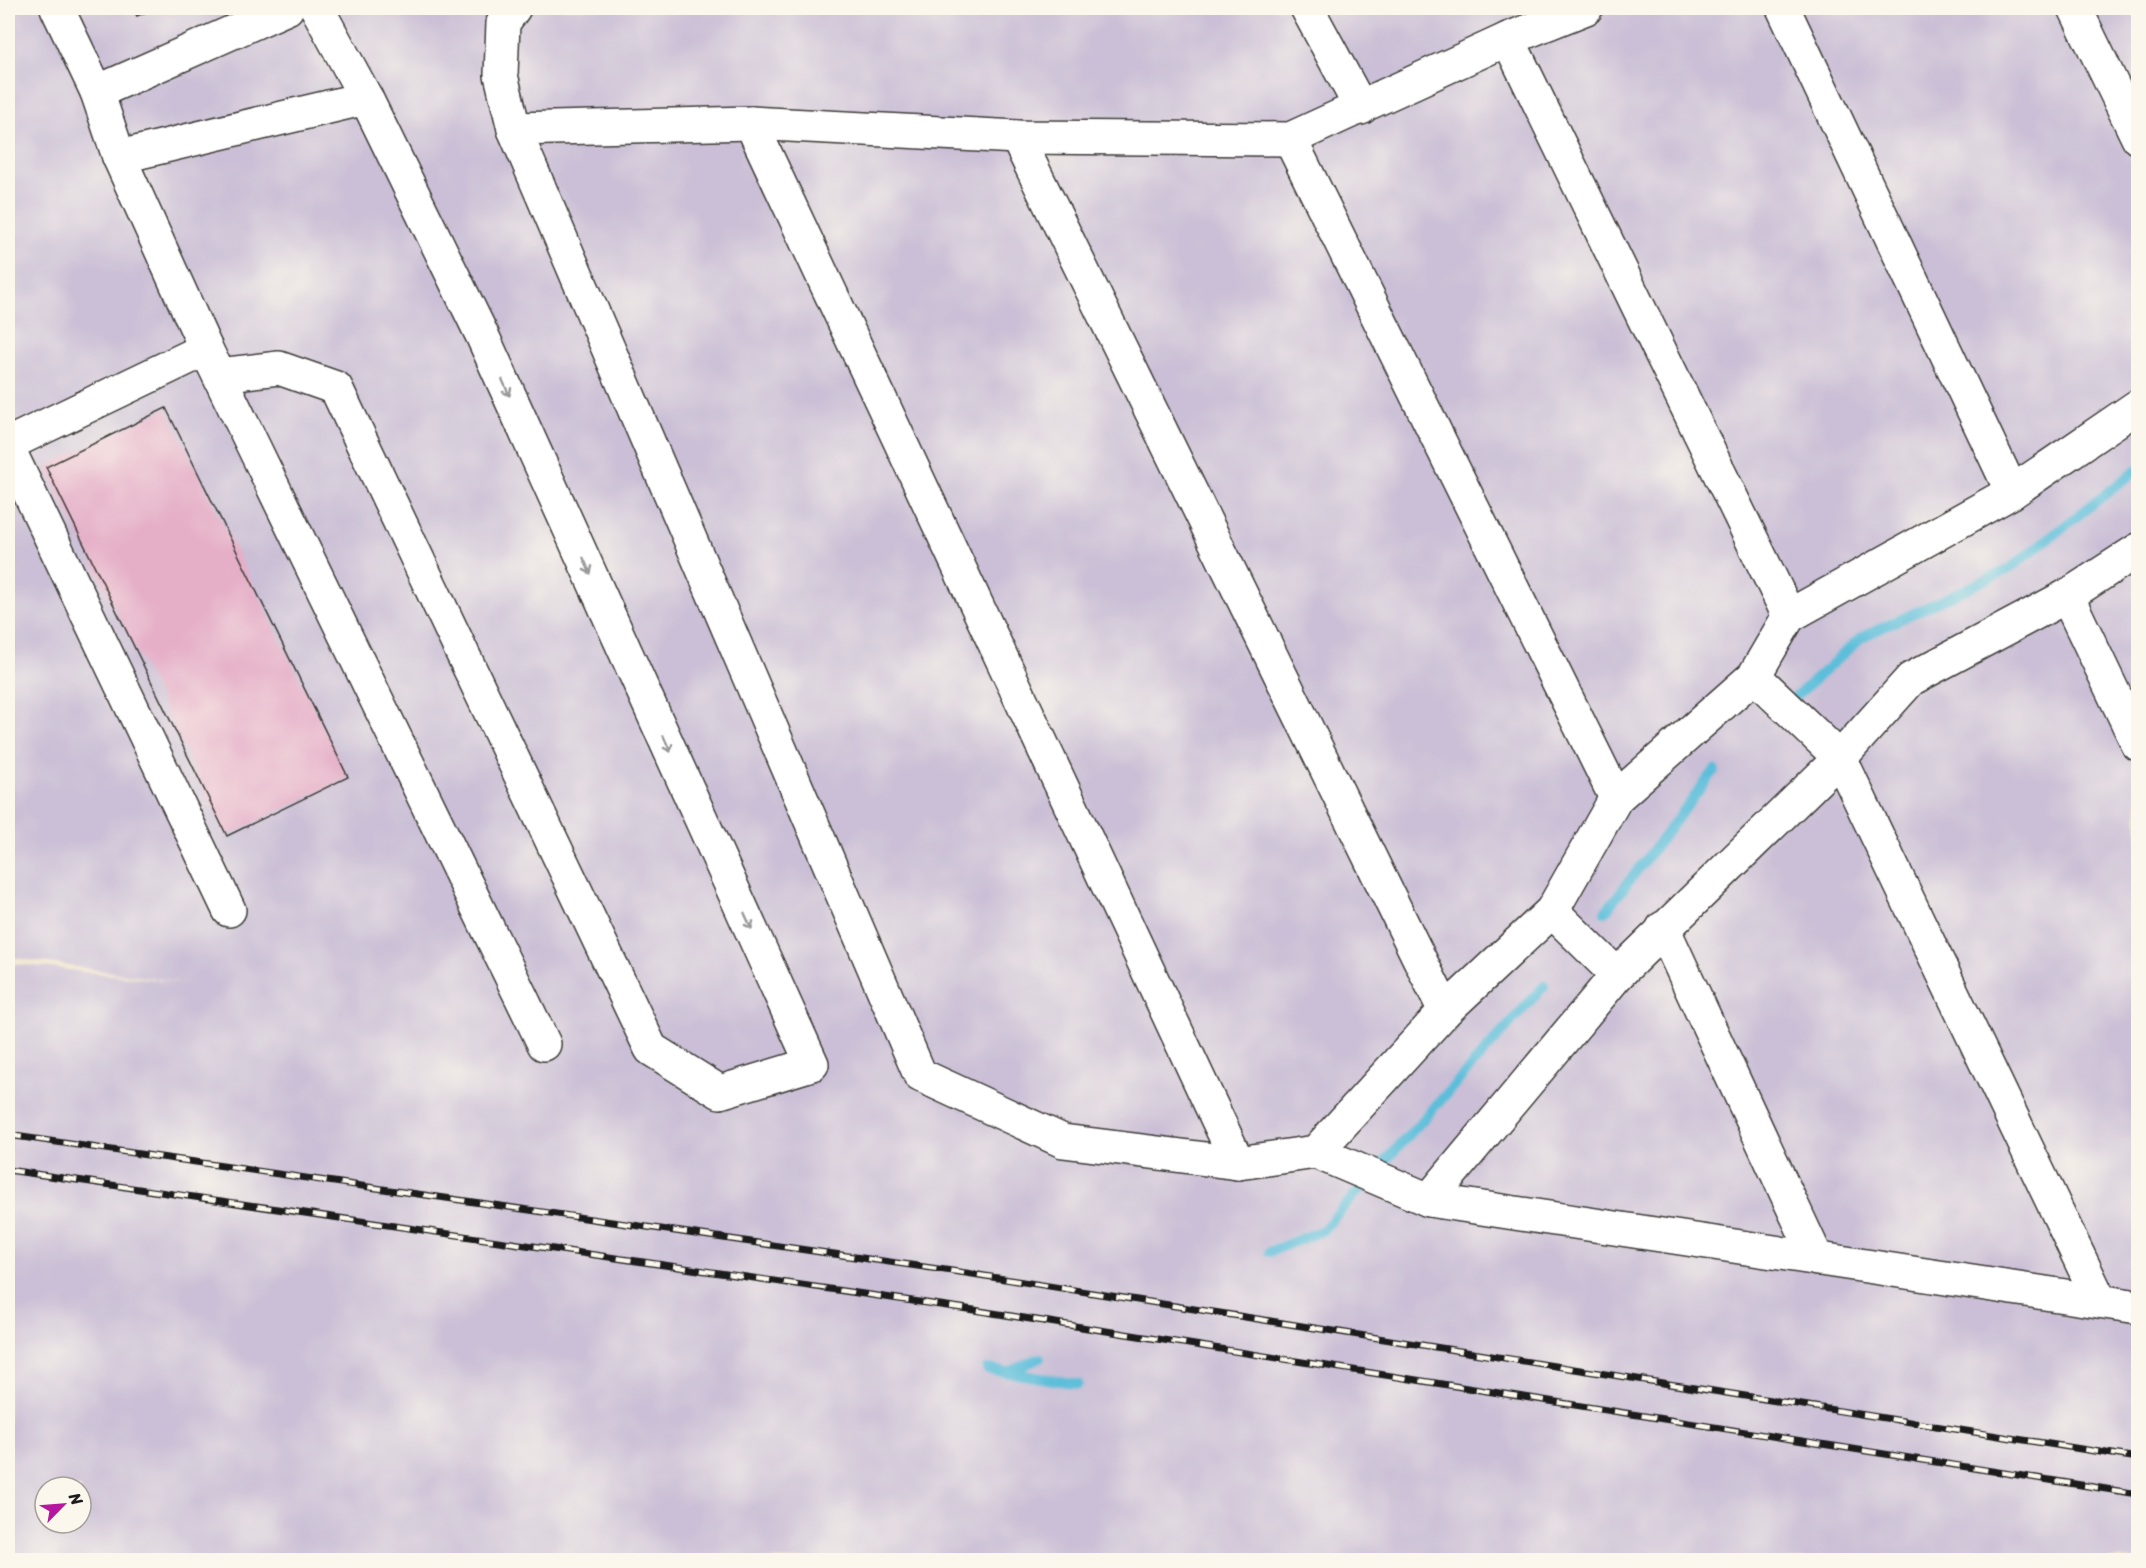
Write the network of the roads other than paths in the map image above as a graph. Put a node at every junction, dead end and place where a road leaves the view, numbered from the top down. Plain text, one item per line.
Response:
1 (57, 8) edge
2 (287, 8) edge
3 (317, 8) edge
4 (514, 8) edge
5 (1307, 8) edge
6 (1586, 8) edge
7 (1784, 8) edge
8 (2075, 8) edge
9 (1508, 39) junction
10 (96, 92) junction
11 (366, 98) junction
12 (1361, 108) junction
13 (751, 123) junction
14 (514, 129) junction
15 (1017, 137) junction
16 (2139, 138) edge
17 (1290, 139) junction
18 (119, 157) junction
19 (213, 362) junction
20 (2139, 406) edge
21 (8, 444) edge
22 (8, 448) edge
23 (2012, 492) junction
24 (2139, 550) edge
25 (2067, 596) junction
26 (1789, 616) junction
27 (1754, 676) junction
28 (2139, 744) edge
29 (1840, 758) junction
30 (1616, 798) junction
31 (229, 910) dead end
32 (1552, 911) junction
33 (1663, 928) junction
34 (1617, 975) junction
35 (1445, 1011) junction
36 (544, 1044) dead end
37 (1316, 1152) junction
38 (1238, 1163) junction
39 (1429, 1200) junction
40 (1817, 1259) junction
41 (2100, 1301) junction
42 (2139, 1307) edge

1 - 10 lane
2 - 10 lane
3 - 11 lane
4 - 14 lane
5 - 12 lane
6 - 9 lane
7 - 23 lane
8 - 16 lane
9 - 12 lane
9 - 26 lane
10 - 18 lane
11 - 18 lane
11 -> 19 lane
12 - 17 lane
13 - 14 lane
13 - 15 lane
13 - 38 lane
14 - 38 lane
15 - 17 lane
15 - 35 lane
17 - 30 lane
18 - 19 lane
19 - 21 lane
19 - 36 lane
20 - 23 lane
22 - 31 lane
23 - 26 lane
24 - 25 lane
25 - 28 lane
25 - 29 lane
26 - 27 lane
27 - 29 lane
27 - 30 lane
29 - 33 lane
29 - 41 lane
30 - 32 lane
32 - 34 lane
32 - 35 lane
33 - 34 lane
33 - 40 lane
34 - 39 lane
35 - 37 lane
37 - 38 lane
37 - 39 lane
39 - 40 lane
40 - 41 lane
41 - 42 lane

